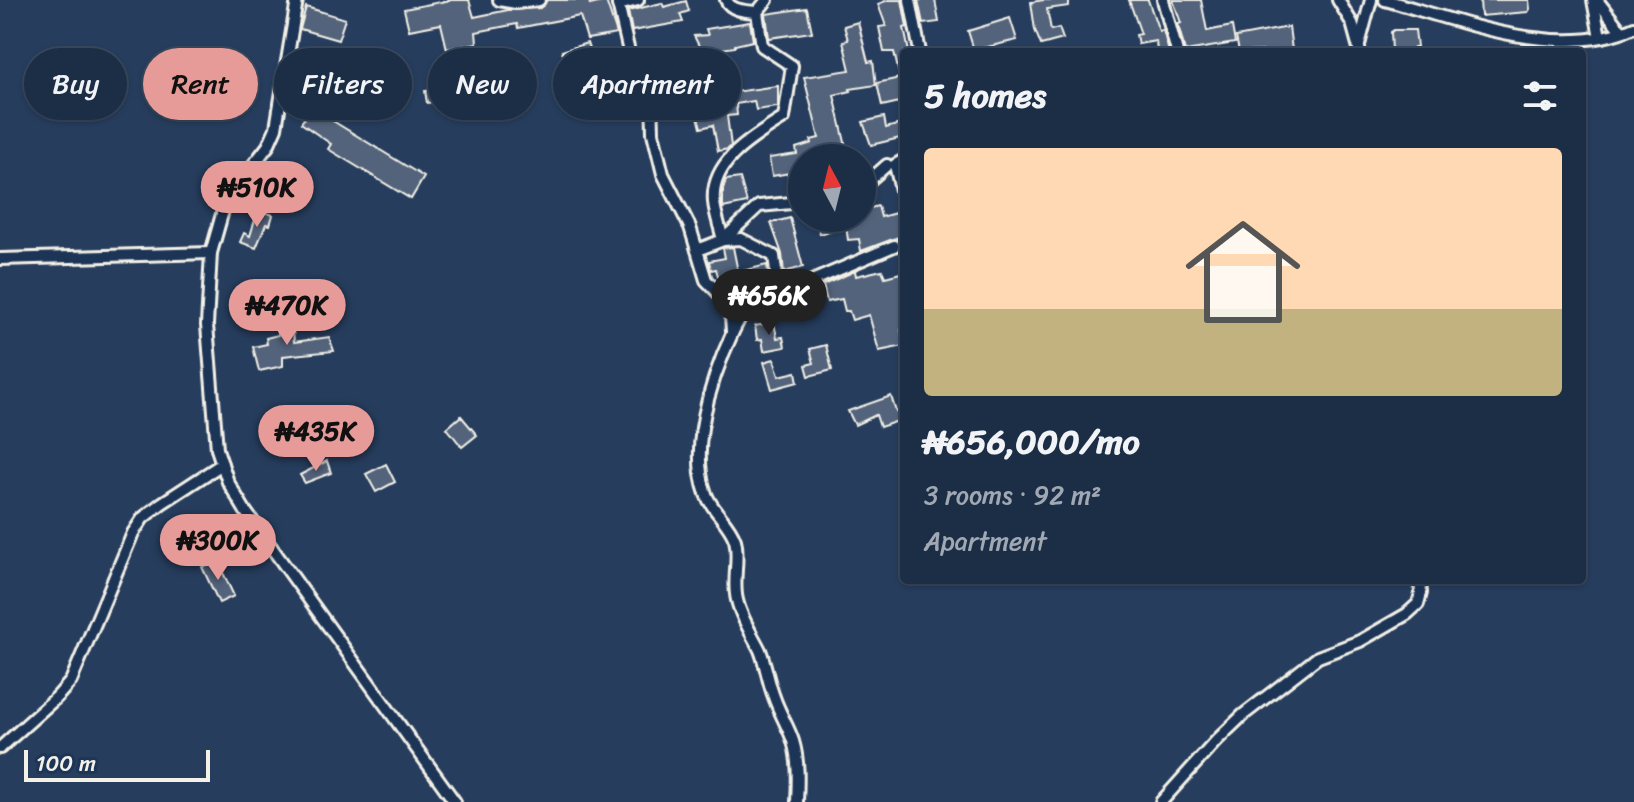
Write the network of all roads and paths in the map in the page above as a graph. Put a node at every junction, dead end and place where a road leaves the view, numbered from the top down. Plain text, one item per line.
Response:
1 (297, 0) edge
2 (499, 0) edge
3 (539, 0) edge
4 (638, 0) edge
5 (726, 0) edge
6 (767, 0) edge
7 (910, 0) edge
8 (1163, 0) edge
9 (1338, 0) edge
10 (1371, 0) edge
11 (1385, 0) edge
12 (1595, 0) edge
13 (618, 3) edge
14 (757, 12) junction
15 (1634, 27) edge
16 (1621, 31) junction
17 (1600, 37) junction
18 (919, 48) edge
19 (1176, 48) edge
20 (1360, 48) edge
21 (900, 162) edge
22 (887, 165) dead end
23 (876, 175) edge
24 (900, 186) edge
25 (788, 203) edge
26 (723, 240) junction
27 (894, 246) dead end
28 (697, 250) junction
29 (211, 253) junction
30 (0, 259) edge
31 (779, 295) junction
32 (732, 331) junction
33 (222, 464) junction
34 (1420, 584) edge
35 (0, 748) edge
36 (455, 802) edge
37 (797, 802) edge
38 (1161, 802) edge

1 - 29 street
2 - 3 street
4 - 13 street
5 - 14 street
6 - 14 street
7 - 18 street
8 - 19 street
9 - 20 street
10 - 20 street
11 - 17 street
12 - 16 street
12 - 17 street
13 - 28 street
14 - 26 street
15 - 16 street
16 - 17 street
21 - 24 street
22 - 23 street
25 - 26 street
26 - 28 street
26 - 31 street
27 - 31 street
28 - 32 street
29 - 30 street
29 - 33 street
31 - 32 street
32 - 37 street
33 - 35 street
33 - 36 street
34 - 38 street

